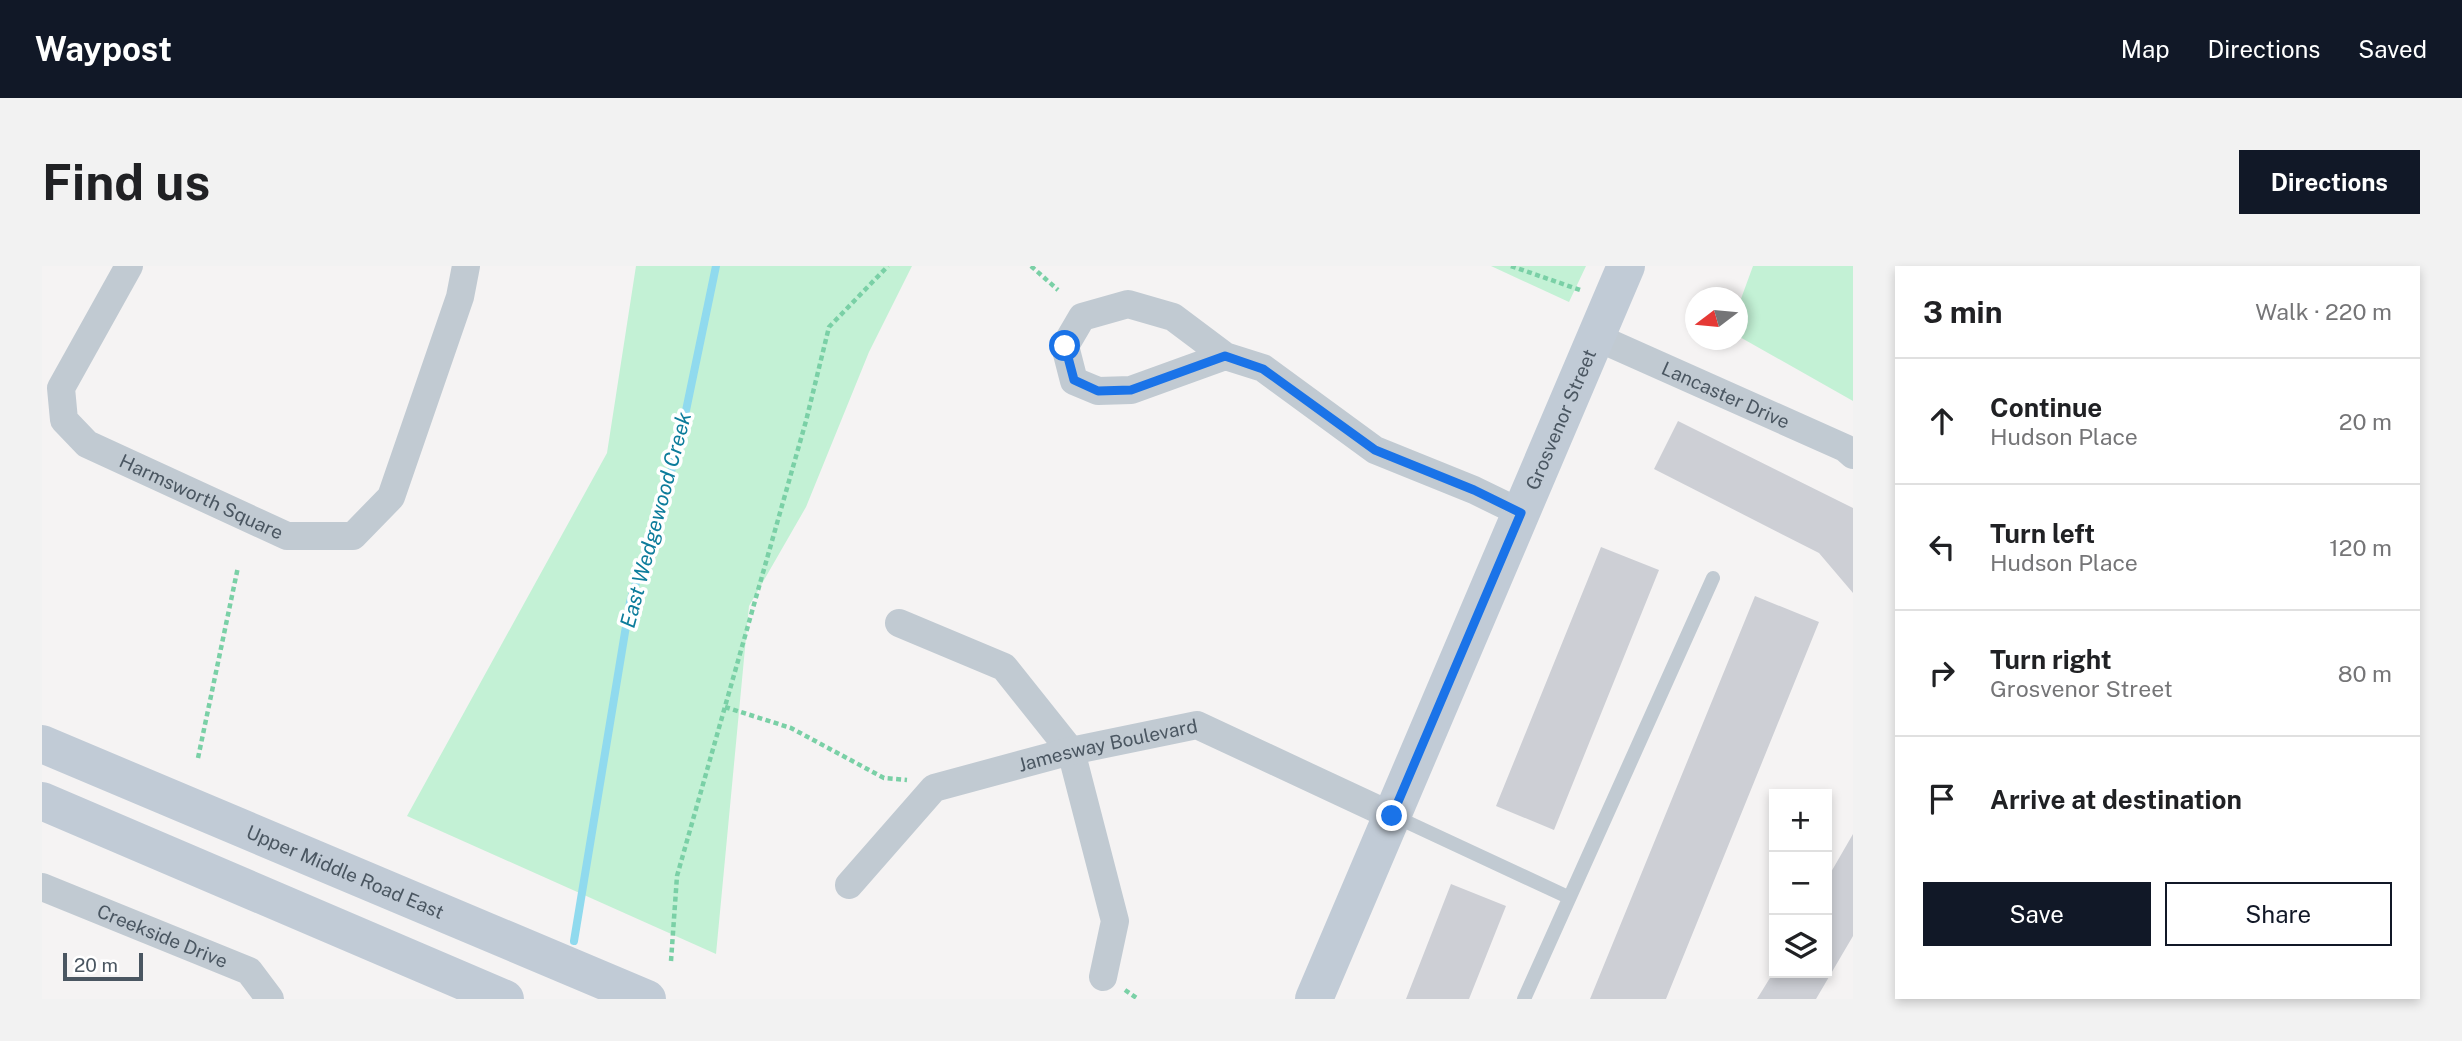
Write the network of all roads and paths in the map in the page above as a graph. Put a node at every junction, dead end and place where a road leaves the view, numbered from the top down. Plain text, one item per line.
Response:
1 (129, 266) edge
2 (466, 266) edge
3 (888, 266) edge
4 (1031, 266) edge
5 (1511, 266) edge
6 (1626, 266) edge
7 (1058, 290) dead end
8 (1611, 300) junction
9 (1596, 337) junction
10 (1225, 356) junction
11 (1853, 454) edge
12 (1521, 513) junction
13 (238, 567) dead end
14 (1713, 578) dead end
15 (899, 624) dead end
16 (725, 707) junction
17 (42, 744) edge
18 (1071, 751) junction
19 (198, 758) dead end
20 (908, 780) dead end
21 (42, 802) edge
22 (1392, 816) junction
23 (849, 885) dead end
24 (42, 887) edge
25 (1568, 897) junction
26 (671, 961) dead end
27 (1103, 976) dead end
28 (270, 999) edge
29 (505, 999) edge
30 (647, 999) edge
31 (1314, 999) edge
32 (1524, 999) edge

1 - 2 street, Harmsworth Square
3 - 16 path
4 - 7 path
5 - 8 path
6 - 8 main road, Grosvenor Street
8 - 9 main road, Grosvenor Street
9 - 11 street, Lancaster Drive
9 - 12 main road, Grosvenor Street
10 - 10 street
10 - 12 street
12 - 22 main road, Grosvenor Street
13 - 19 path
14 - 25 lane
15 - 18 street
16 - 20 path
16 - 26 path
17 - 30 main road, Upper Middle Road East
18 - 22 street, Jamesway Boulevard
18 - 23 street, Jamesway Boulevard
18 - 27 street
21 - 29 main road
22 - 25 lane
22 - 31 main road, Grosvenor Street
24 - 28 street, Creekside Drive
25 - 32 lane

